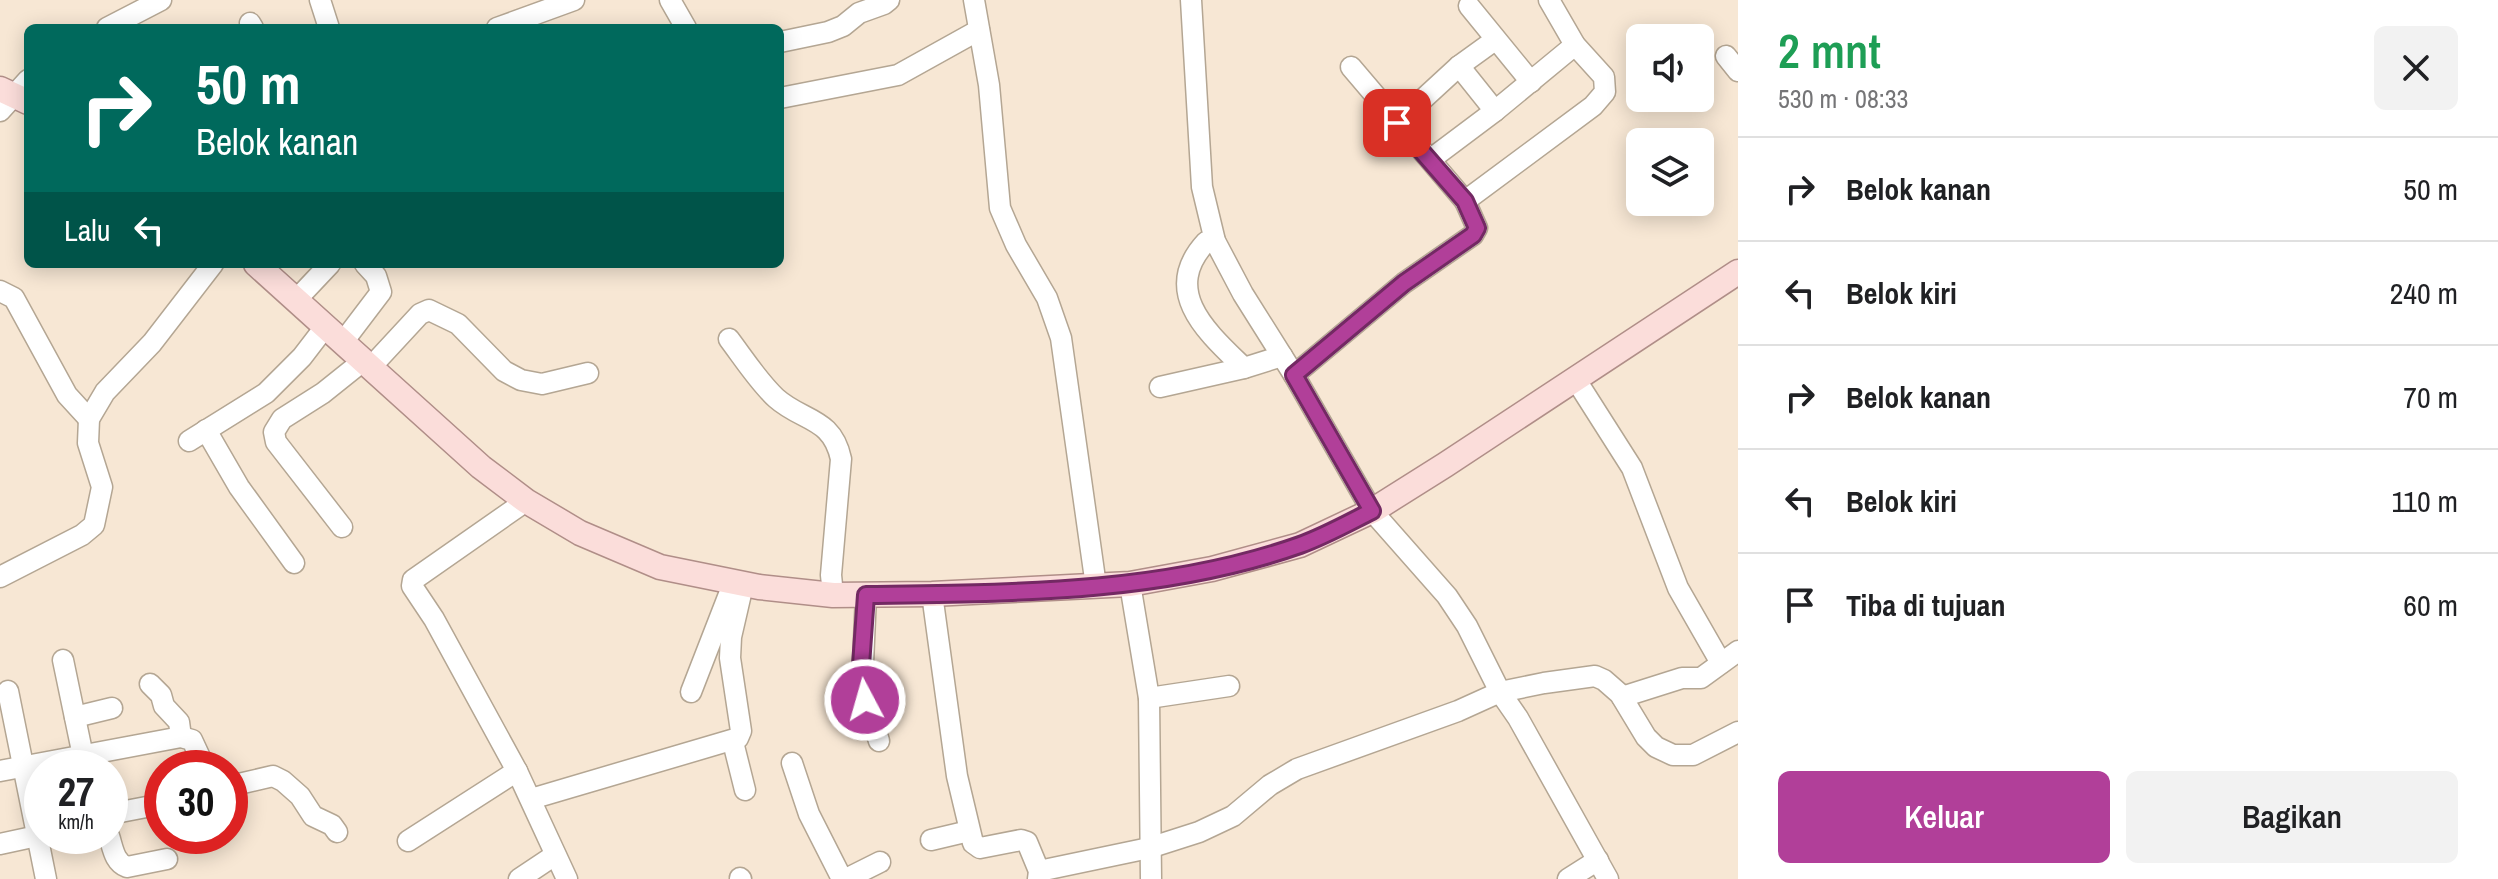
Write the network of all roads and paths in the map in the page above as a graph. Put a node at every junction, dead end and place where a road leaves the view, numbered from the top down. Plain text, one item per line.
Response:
1 (161, 0) edge
2 (320, 0) edge
3 (572, 0) edge
4 (670, 0) edge
5 (889, 0) edge
6 (974, 0) edge
7 (1191, 0) edge
8 (1549, 0) edge
9 (1469, 6) dead end
10 (115, 24) edge
11 (328, 24) edge
12 (508, 24) edge
13 (684, 24) edge
14 (979, 30) junction
15 (1495, 40) junction
16 (784, 41) edge
17 (1575, 45) junction
18 (1459, 66) junction
19 (1351, 67) dead end
20 (1531, 82) junction
21 (784, 97) edge
22 (1495, 111) junction
23 (1397, 123) junction
24 (1431, 159) junction
25 (1465, 201) junction
26 (1215, 241) junction
27 (210, 268) edge
28 (260, 268) edge
29 (326, 268) edge
30 (369, 268) edge
31 (1738, 272) edge
32 (0, 291) edge
33 (296, 300) junction
34 (334, 334) junction
35 (729, 339) dead end
36 (1282, 356) junction
37 (366, 365) junction
38 (1244, 368) junction
39 (588, 373) dead end
40 (1294, 375) junction
41 (1576, 380) junction
42 (1160, 387) dead end
43 (89, 419) junction
44 (526, 501) junction
45 (1372, 511) junction
46 (342, 527) dead end
47 (294, 563) dead end
48 (0, 577) edge
49 (738, 584) junction
50 (1130, 584) junction
51 (1096, 586) junction
52 (932, 594) junction
53 (833, 595) junction
54 (866, 595) junction
55 (1734, 654) edge
56 (63, 660) dead end
57 (150, 684) dead end
58 (1229, 686) dead end
59 (8, 691) dead end
60 (691, 692) dead end
61 (1500, 692) junction
62 (1622, 697) junction
63 (1149, 698) junction
64 (112, 708) dead end
65 (6, 715) edge
66 (75, 717) junction
67 (1738, 732) edge
68 (181, 737) junction
69 (879, 741) dead end
70 (733, 742) junction
71 (82, 750) edge
72 (114, 750) edge
73 (197, 750) edge
74 (792, 763) dead end
75 (23, 766) junction
76 (24, 770) edge
77 (0, 771) edge
78 (517, 771) junction
79 (248, 782) edge
80 (745, 790) dead end
81 (531, 799) junction
82 (24, 831) edge
83 (969, 831) junction
84 (0, 832) edge
85 (337, 832) dead end
86 (24, 835) edge
87 (931, 840) dead end
88 (408, 841) dead end
89 (0, 844) edge
90 (1149, 848) junction
91 (42, 854) edge
92 (116, 854) edge
93 (555, 855) junction
94 (167, 859) dead end
95 (1598, 860) junction
96 (880, 862) dead end
97 (1038, 875) edge
98 (46, 879) edge
99 (519, 879) edge
100 (567, 879) edge
101 (844, 879) edge
102 (1151, 879) edge
103 (1568, 879) edge
104 (1608, 879) edge

1 - 10 street
2 - 11 street
3 - 12 street
4 - 13 street
5 - 16 street
6 - 14 street
7 - 26 street
8 - 17 street
9 - 15 street
14 - 21 street
14 - 51 street
15 - 18 street
15 - 20 street
17 - 20 street
17 - 25 street
18 - 22 street
18 - 23 street
19 - 23 street
20 - 22 street
22 - 24 street
23 - 24 street
24 - 25 street
25 - 40 street
26 - 36 street
26 - 38 street
27 - 43 street
28 - 33 main road
29 - 33 street
30 - 34 street
31 - 41 main road
32 - 43 street
33 - 34 main road
34 - 37 main road
34 - 47 street
35 - 53 street
36 - 38 street
36 - 40 street
37 - 39 street
37 - 44 main road
37 - 46 street
38 - 42 street
40 - 45 street
41 - 45 main road
41 - 55 street
43 - 48 street
44 - 49 main road
44 - 78 street
45 - 50 main road
45 - 61 street
49 - 53 main road
49 - 60 street
49 - 70 street
50 - 51 main road
50 - 63 street
51 - 52 main road
52 - 54 main road
52 - 83 street
53 - 54 main road
54 - 69 street
55 - 62 street
56 - 66 street
57 - 68 street
58 - 63 street
59 - 65 street
61 - 62 street
61 - 90 street
61 - 95 street
62 - 67 street
63 - 90 street
64 - 66 street
65 - 75 street
66 - 71 street
68 - 72 street
68 - 73 street
70 - 80 street
70 - 81 street
74 - 101 street
75 - 76 street
75 - 77 street
78 - 81 street
78 - 88 street
79 - 85 street
81 - 93 street
82 - 84 street
83 - 87 street
83 - 97 street
86 - 89 street
90 - 97 street
90 - 102 street
91 - 98 street
92 - 94 street
93 - 99 street
93 - 100 street
95 - 103 street
95 - 104 street
96 - 101 street

